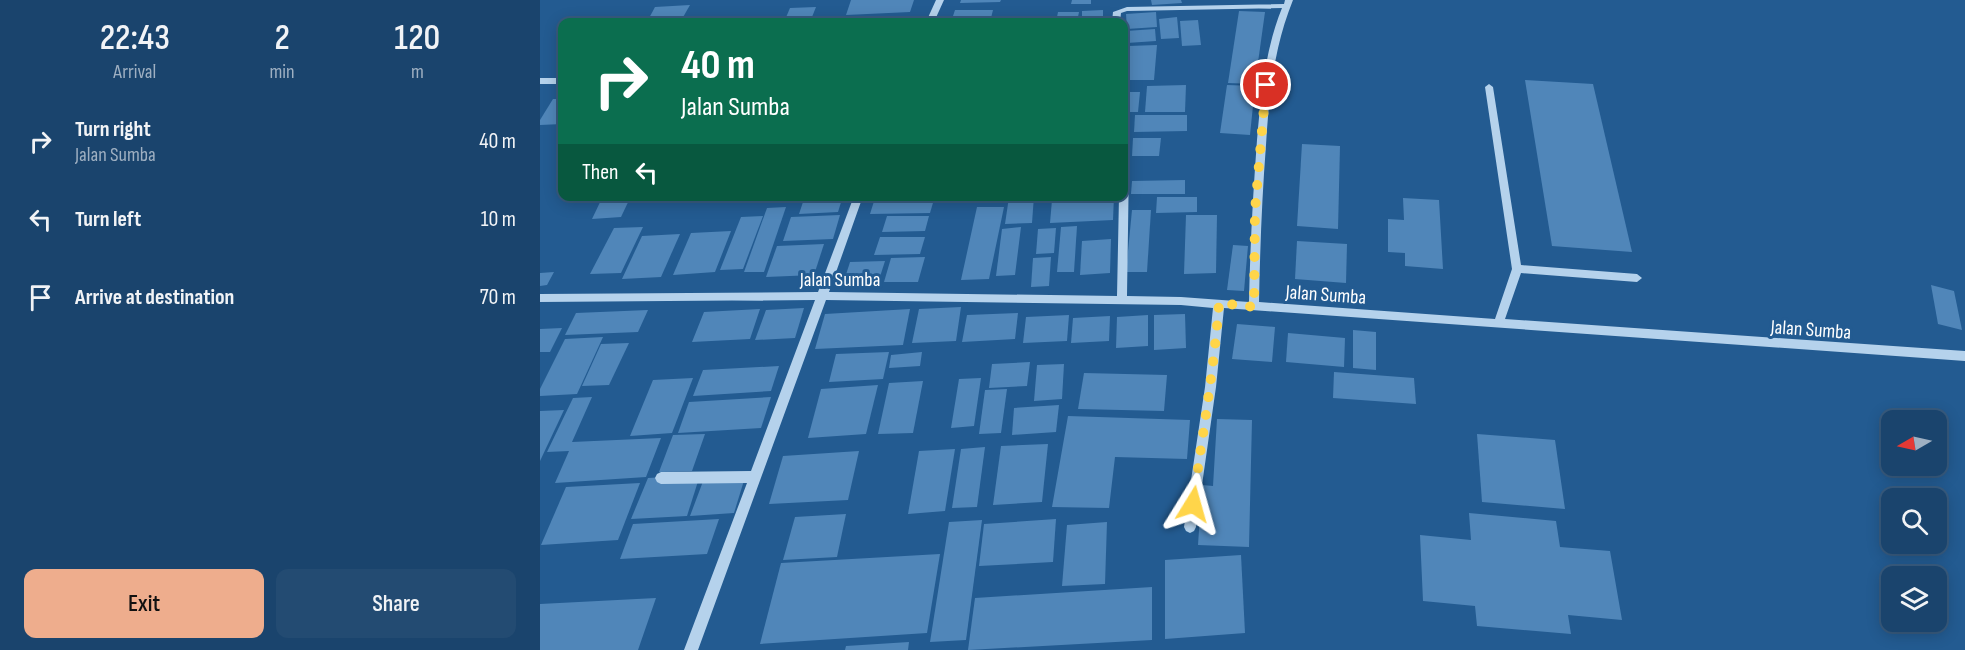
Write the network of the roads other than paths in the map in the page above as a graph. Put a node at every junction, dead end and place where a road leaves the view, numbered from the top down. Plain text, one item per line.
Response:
1 (940, 0) edge
2 (1288, 3) edge
3 (1196, 4) edge
4 (932, 18) edge
5 (1117, 18) edge
6 (540, 81) edge
7 (558, 81) edge
8 (1489, 87) dead end
9 (857, 201) edge
10 (1123, 201) edge
11 (1517, 269) junction
12 (1637, 278) dead end
13 (821, 297) junction
14 (540, 298) edge
15 (1122, 299) junction
16 (1219, 303) junction
17 (1254, 307) junction
18 (1498, 324) junction
19 (1965, 356) edge
20 (756, 477) junction
21 (661, 478) dead end
22 (1190, 527) dead end
23 (691, 650) edge

1 - 4 street
2 - 3 street
2 - 17 street
3 - 5 street
6 - 7 street
8 - 11 street
9 - 13 street
10 - 15 street
11 - 12 street
11 - 18 street
13 - 14 street, Jalan Sumba
13 - 15 street, Jalan Sumba
13 - 20 street
15 - 16 street, Jalan Sumba
16 - 17 street, Jalan Sumba
16 - 22 street
17 - 18 street, Jalan Sumba
18 - 19 street, Jalan Sumba
20 - 21 street
20 - 23 street

